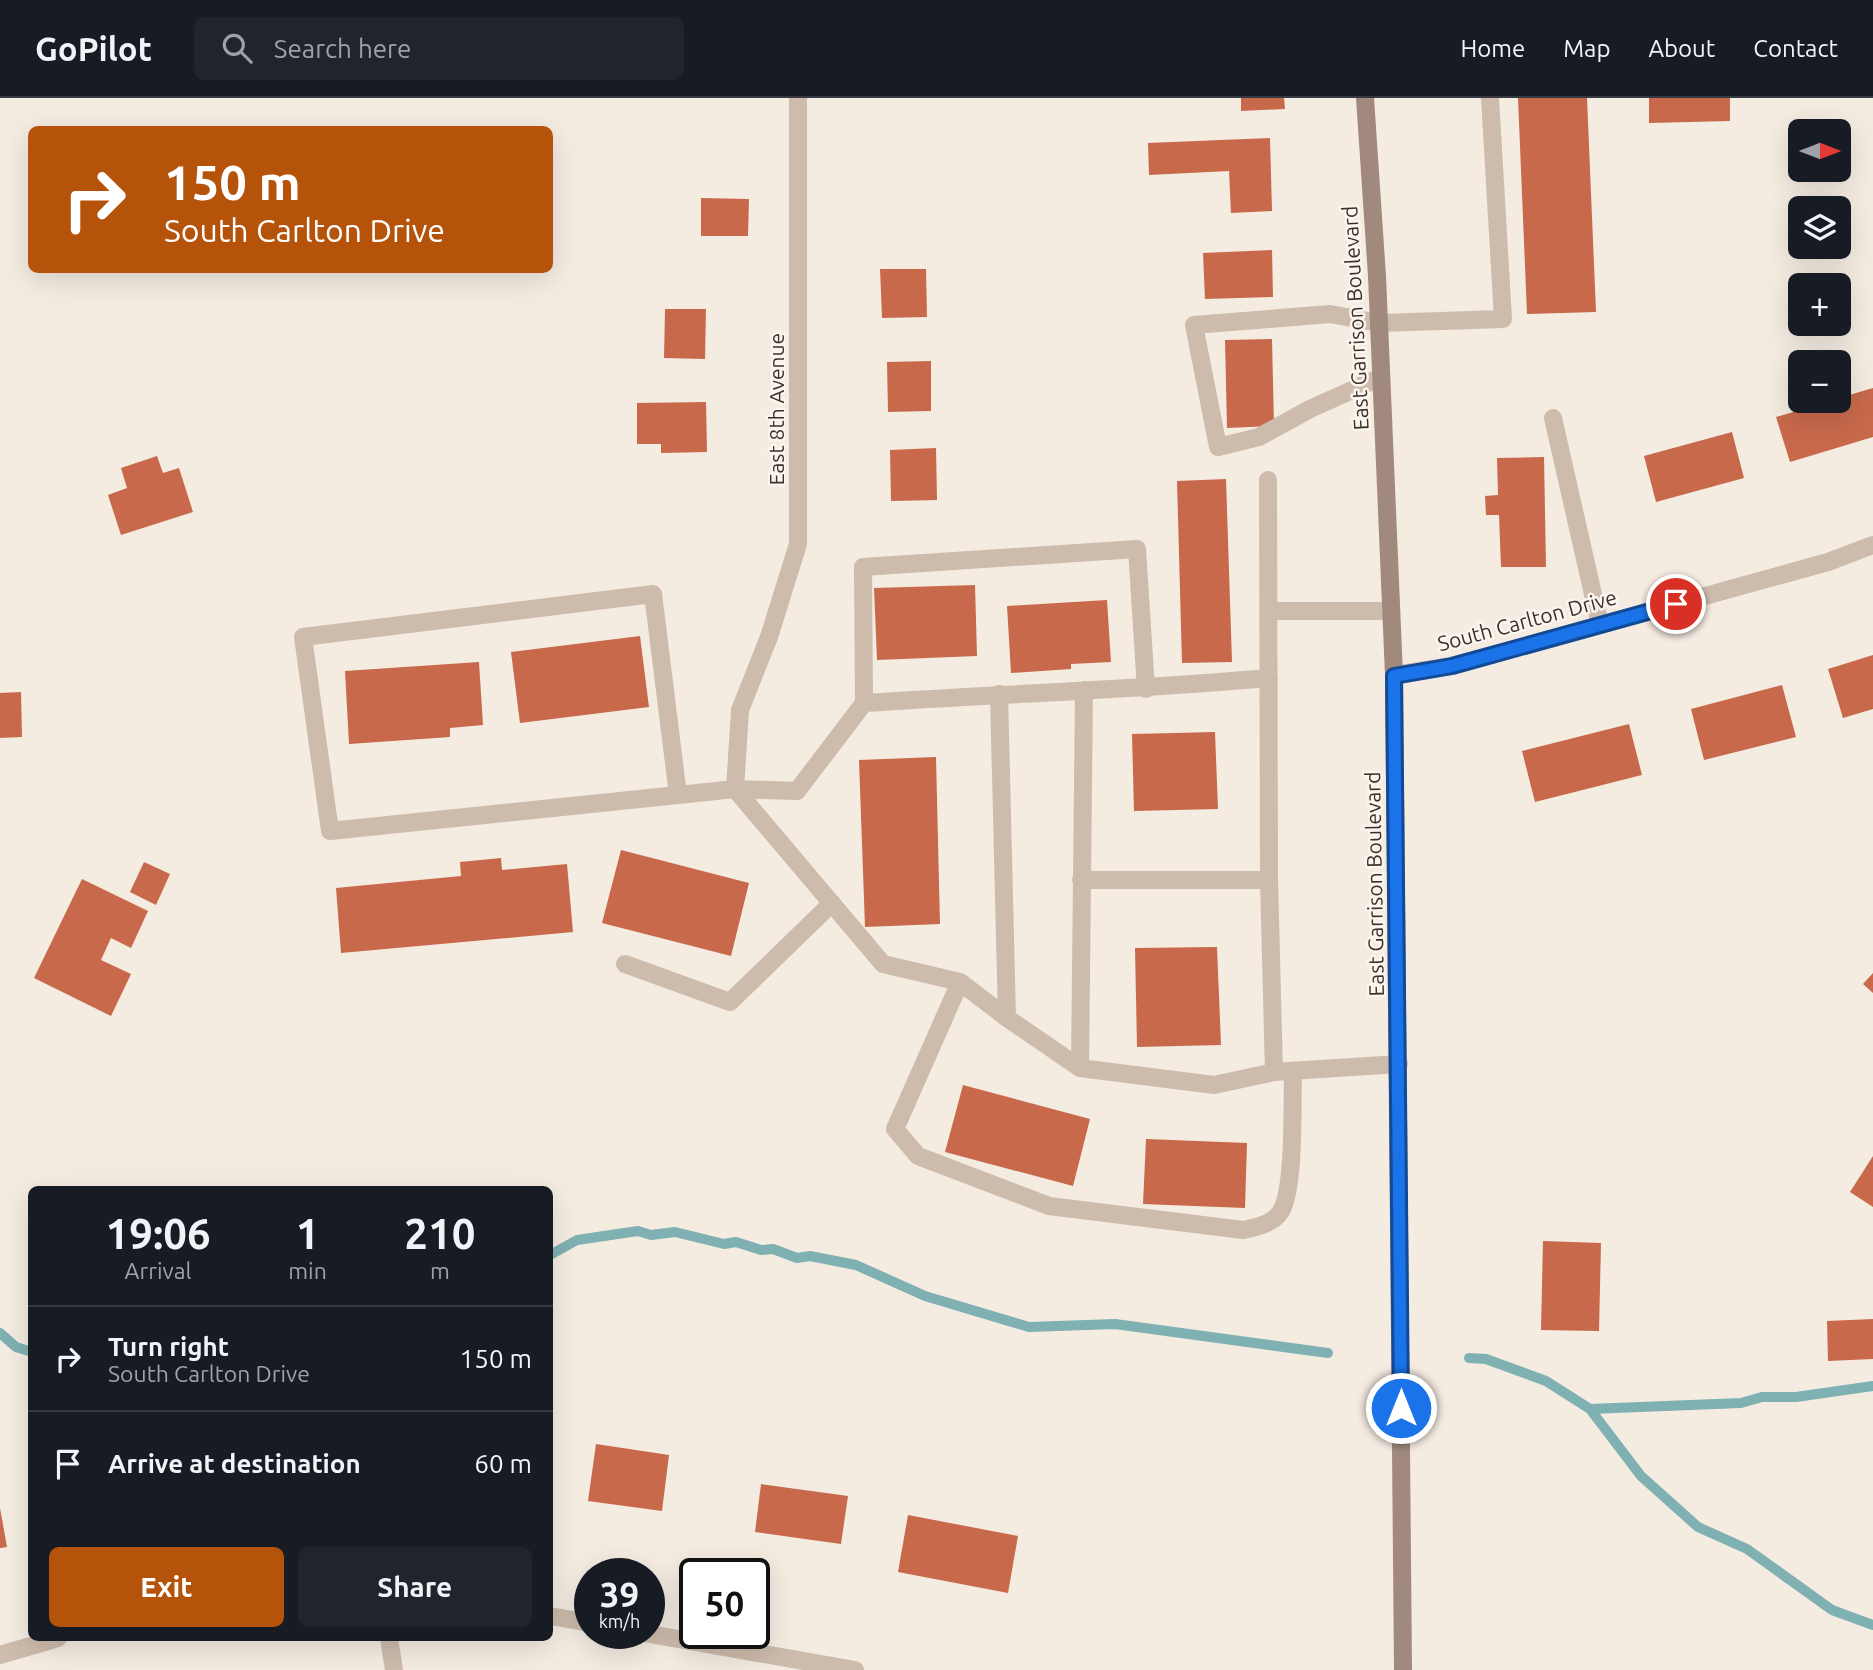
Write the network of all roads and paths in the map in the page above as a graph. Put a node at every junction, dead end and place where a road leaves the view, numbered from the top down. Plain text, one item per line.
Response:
1 (798, 98) edge
2 (1364, 98) edge
3 (1490, 98) edge
4 (1379, 323) junction
5 (1381, 377) junction
6 (1553, 418) dead end
7 (1268, 480) dead end
8 (1873, 545) edge
9 (1269, 611) junction
10 (1391, 611) junction
11 (1600, 625) junction
12 (1394, 676) junction
13 (1269, 678) junction
14 (1146, 689) junction
15 (1084, 690) junction
16 (999, 694) junction
17 (864, 703) junction
18 (735, 789) junction
19 (678, 795) junction
20 (1081, 880) junction
21 (1269, 880) junction
22 (832, 904) junction
23 (625, 964) dead end
24 (960, 982) junction
25 (1007, 1018) junction
26 (1399, 1064) junction
27 (1080, 1068) junction
28 (1293, 1071) junction
29 (1273, 1072) junction
30 (553, 1617) edge
31 (574, 1620) edge
32 (665, 1637) edge
33 (48, 1641) edge
34 (389, 1641) edge
35 (0, 1655) edge
36 (394, 1670) edge
37 (855, 1670) edge
38 (1403, 1670) edge

1 - 18 street, East 8th Avenue
2 - 4 main road, East Garrison Boulevard
3 - 4 street
4 - 5 main road, East Garrison Boulevard
4 - 5 street
5 - 10 main road, East Garrison Boulevard
6 - 11 street
7 - 9 street
8 - 11 street, South Carlton Drive
9 - 10 street
9 - 13 street
10 - 12 main road, East Garrison Boulevard
11 - 12 street, South Carlton Drive
12 - 26 main road, East Garrison Boulevard
13 - 14 street
13 - 21 street
14 - 15 street
14 - 17 street
15 - 16 street
15 - 20 street
16 - 17 street
16 - 25 street
17 - 18 street
18 - 19 street
18 - 22 street
19 - 19 street
20 - 21 street
20 - 27 street
21 - 29 street
22 - 23 street
22 - 24 street
24 - 25 street
24 - 28 street
25 - 27 street
26 - 28 street
26 - 38 main road, East Garrison Boulevard
27 - 29 street
28 - 29 street
30 - 31 street
32 - 37 street
33 - 35 street
34 - 36 street

